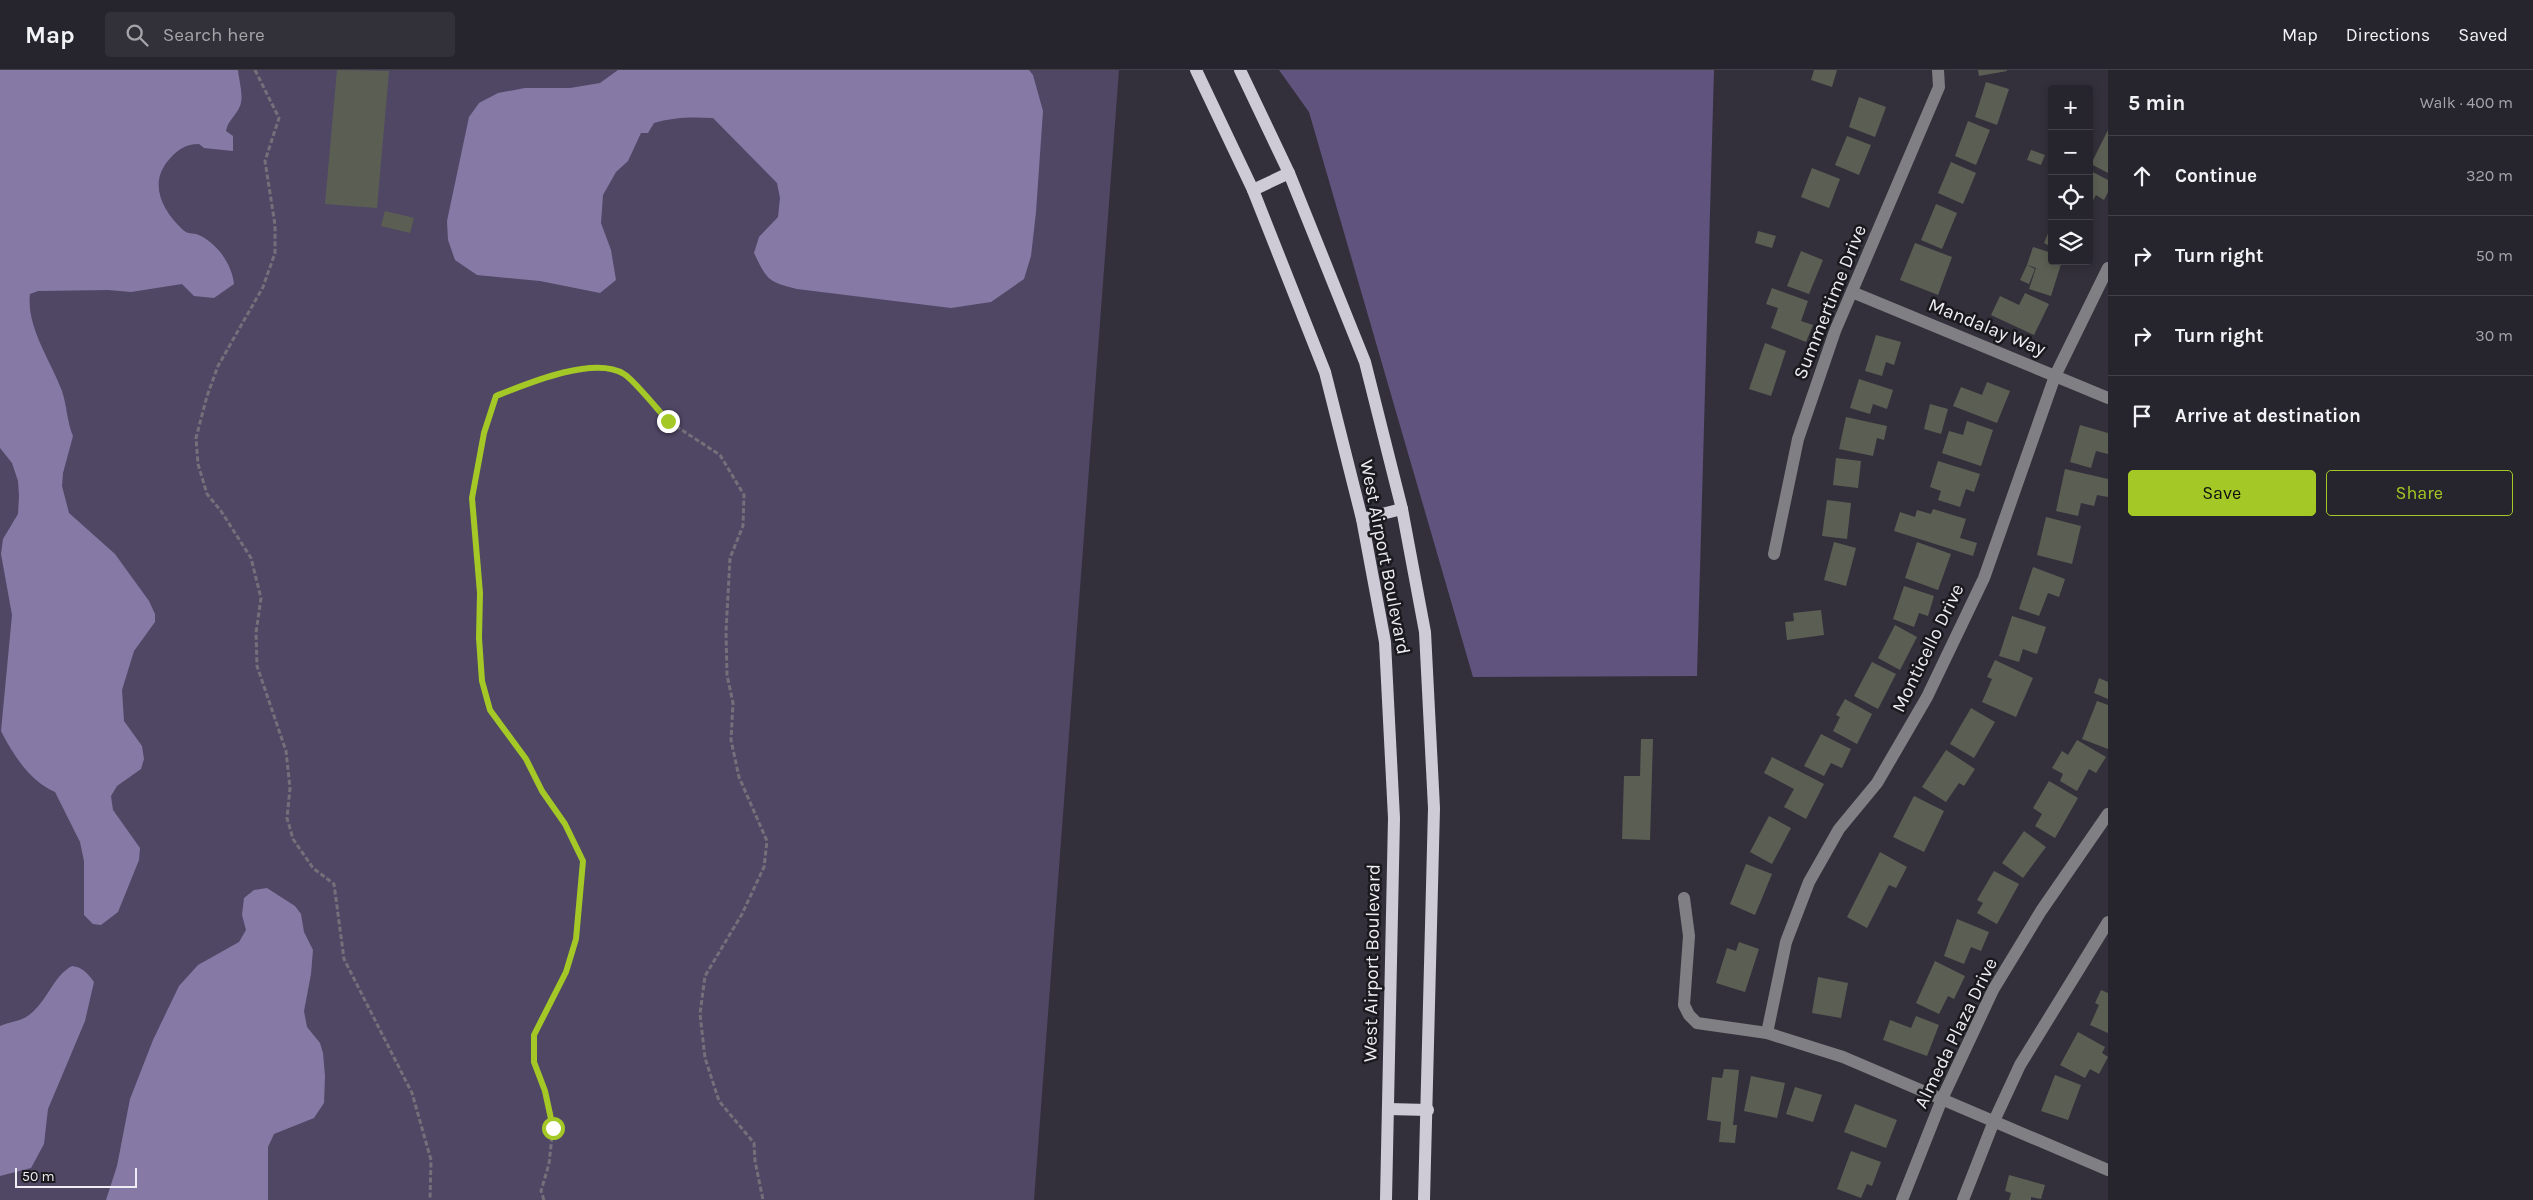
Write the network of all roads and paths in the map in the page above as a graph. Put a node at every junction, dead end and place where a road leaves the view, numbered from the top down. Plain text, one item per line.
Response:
1 (255, 70) edge
2 (1196, 70) edge
3 (1240, 70) edge
4 (1938, 70) edge
5 (1289, 173) junction
6 (1253, 190) junction
7 (2108, 268) edge
8 (1852, 292) junction
9 (2055, 376) junction
10 (2108, 398) edge
11 (1402, 509) junction
12 (1362, 519) junction
13 (1774, 554) dead end
14 (2108, 814) edge
15 (1684, 898) dead end
16 (2108, 922) edge
17 (1767, 1033) junction
18 (1942, 1099) junction
19 (1388, 1109) junction
20 (1428, 1110) junction
21 (1994, 1121) junction
22 (2108, 1170) edge
23 (430, 1200) edge
24 (544, 1200) edge
25 (763, 1200) edge
26 (1386, 1200) edge
27 (1424, 1200) edge
28 (1902, 1200) edge
29 (1963, 1200) edge

1 - 23 path
2 - 6 main road, West Airport Boulevard
3 - 5 main road, West Airport Boulevard
4 - 8 street, Summertime Drive
5 - 6 main road
5 - 11 main road, West Airport Boulevard
6 - 12 main road, West Airport Boulevard
7 - 9 street, Monticello Drive
8 - 9 street, Mandalay Way
8 - 13 street, Summertime Drive
9 - 10 street, Mandalay Way
9 - 17 street, Monticello Drive
11 - 12 main road
11 - 20 main road, West Airport Boulevard
12 - 19 main road, West Airport Boulevard
14 - 18 street, Almeda Plaza Drive
15 - 17 street
16 - 21 street
17 - 18 street
18 - 21 street
18 - 28 street, Almeda Plaza Drive
19 - 20 main road
19 - 26 main road, West Airport Boulevard
20 - 27 main road, West Airport Boulevard
21 - 22 street
21 - 29 street
24 - 25 path

